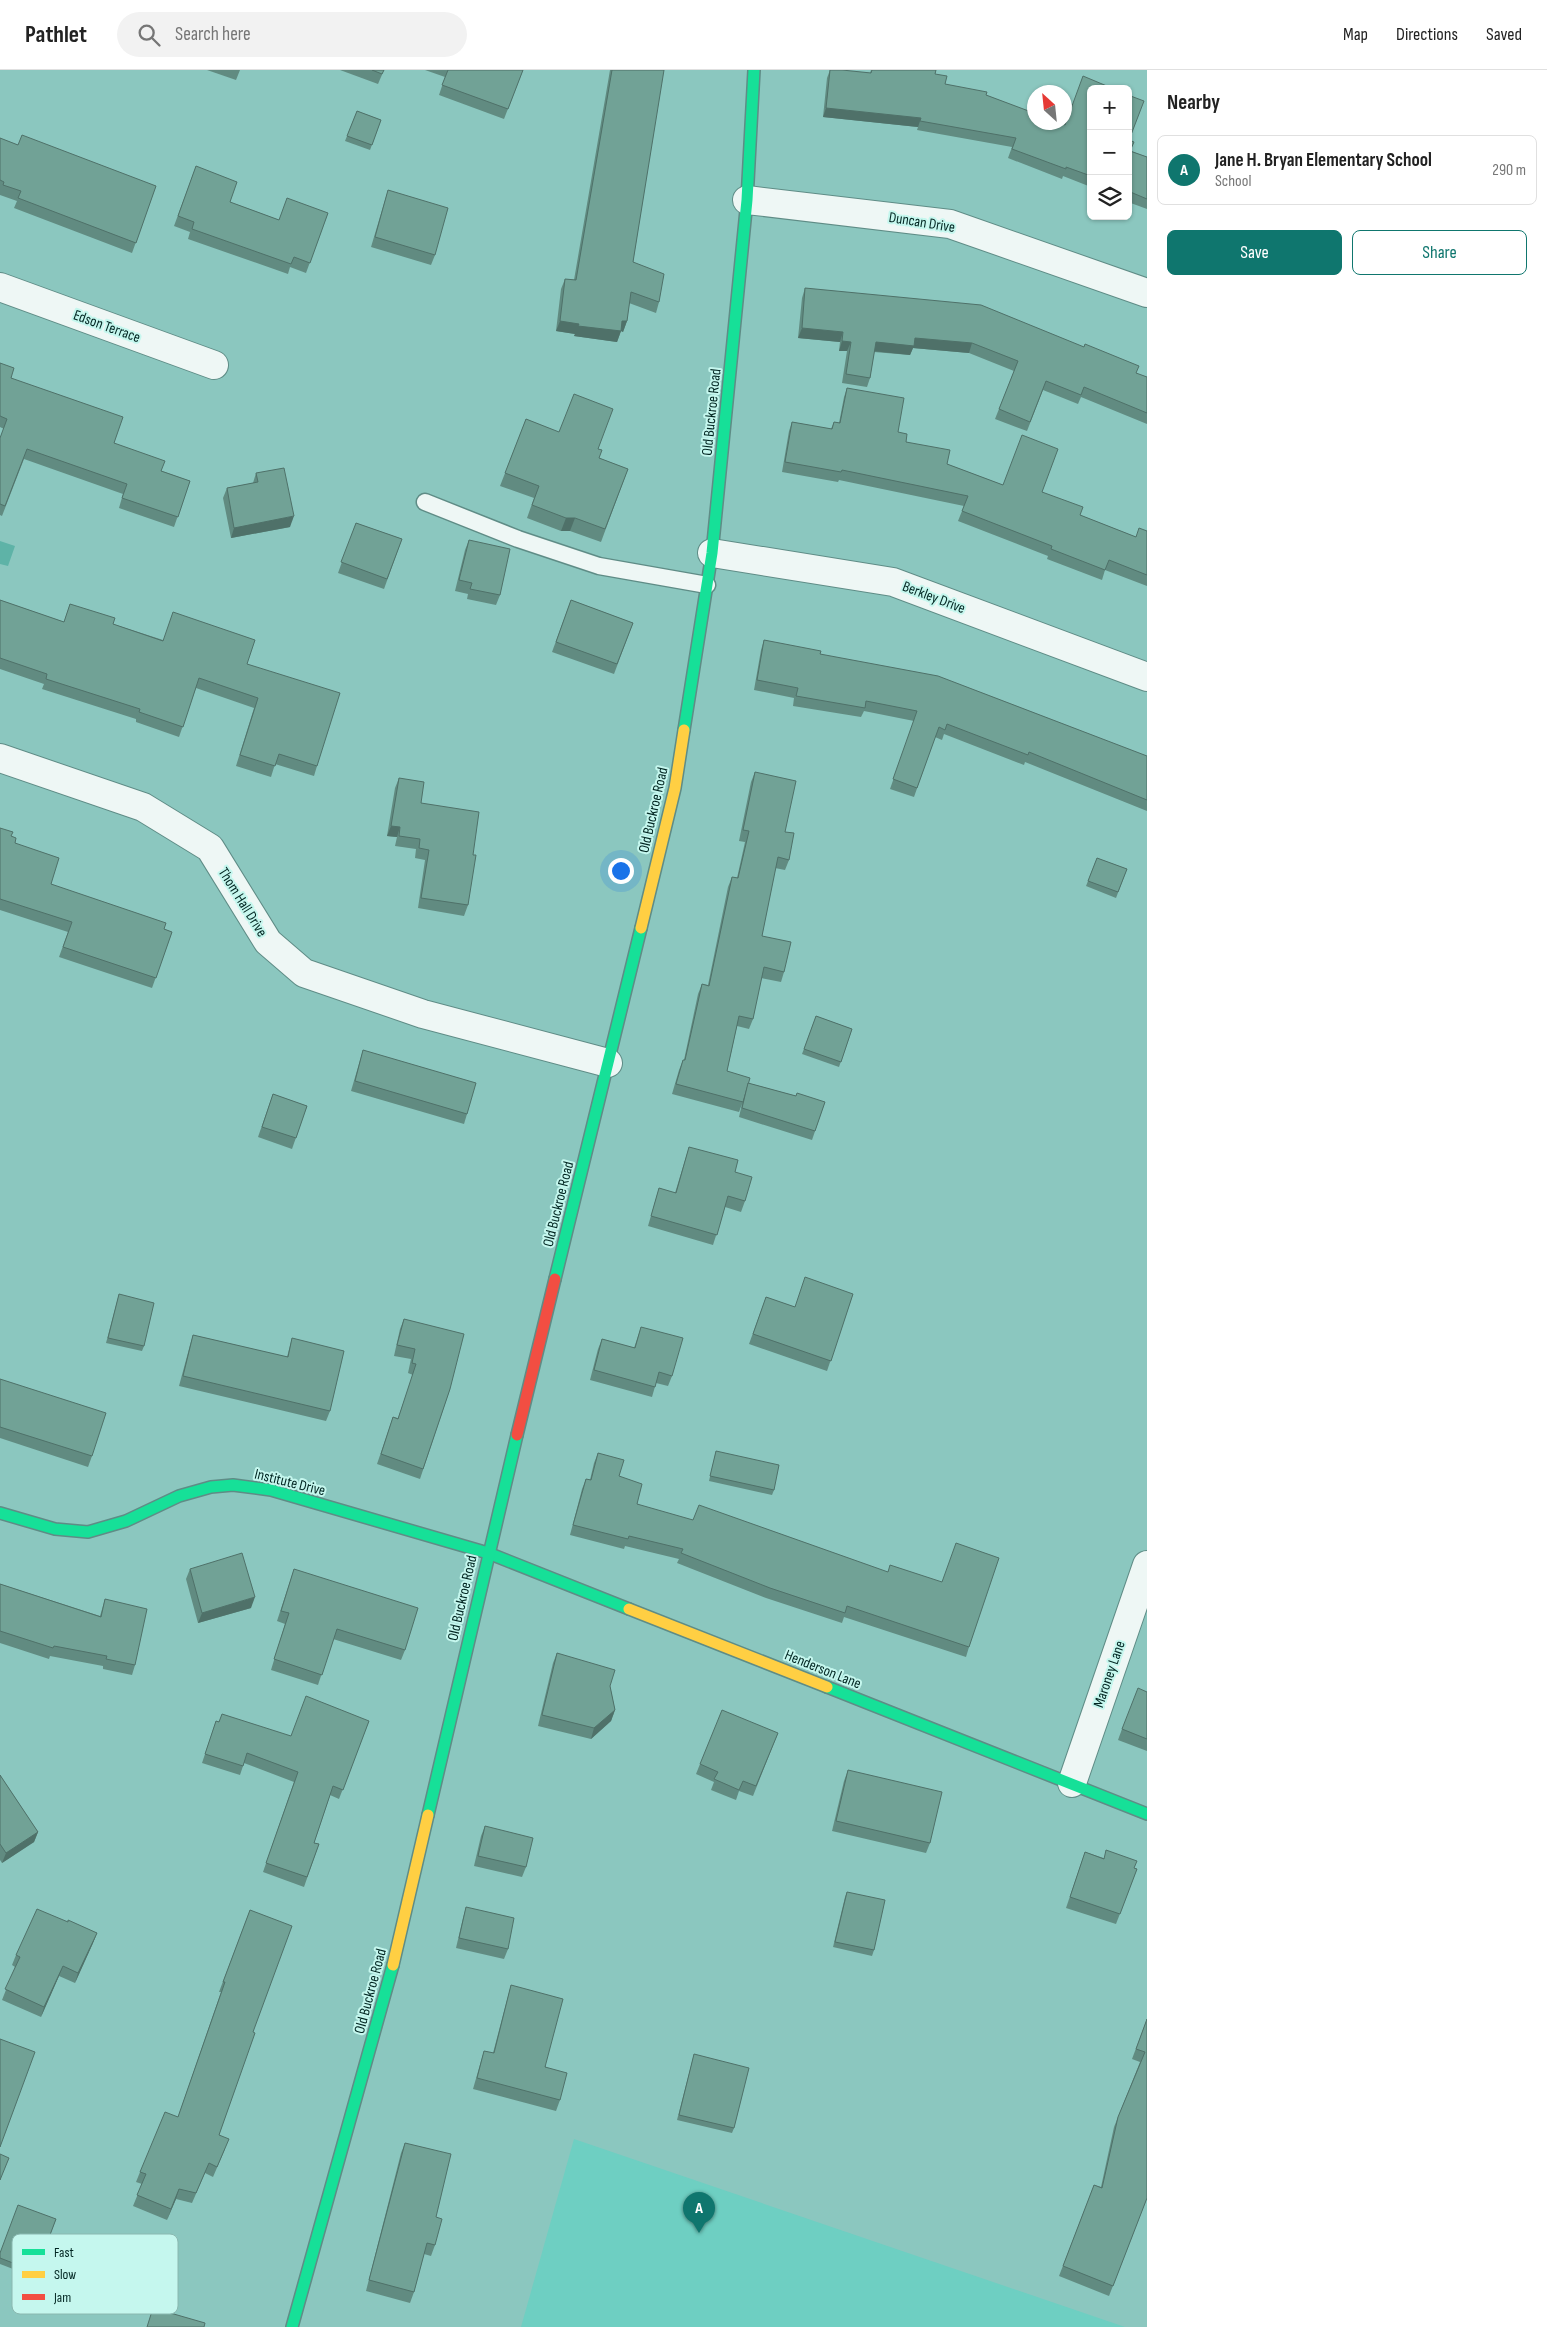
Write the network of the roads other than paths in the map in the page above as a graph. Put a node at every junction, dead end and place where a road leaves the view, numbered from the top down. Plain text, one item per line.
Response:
1 (754, 70) edge
2 (747, 200) junction
3 (0, 287) edge
4 (1147, 292) edge
5 (214, 365) dead end
6 (425, 502) dead end
7 (712, 553) junction
8 (707, 585) junction
9 (1147, 677) edge
10 (0, 758) edge
11 (608, 1063) junction
12 (0, 1513) edge
13 (488, 1553) junction
14 (1147, 1565) edge
15 (1072, 1783) junction
16 (1147, 1814) edge
17 (292, 2327) edge

1 - 2 street, Old Buckroe Road
2 - 4 street, Duncan Drive
2 - 7 street, Old Buckroe Road
3 - 5 street, Edson Terrace
6 - 8 lane
7 - 8 street, Old Buckroe Road
7 - 9 street, Berkley Drive
8 - 11 street, Old Buckroe Road
10 - 11 street, Thom Hall Drive
11 - 13 street, Old Buckroe Road
12 - 13 street, Institute Drive
13 - 15 street, Henderson Lane
13 - 17 street, Old Buckroe Road
14 - 15 street, Maroney Lane
15 - 16 street, Henderson Lane

